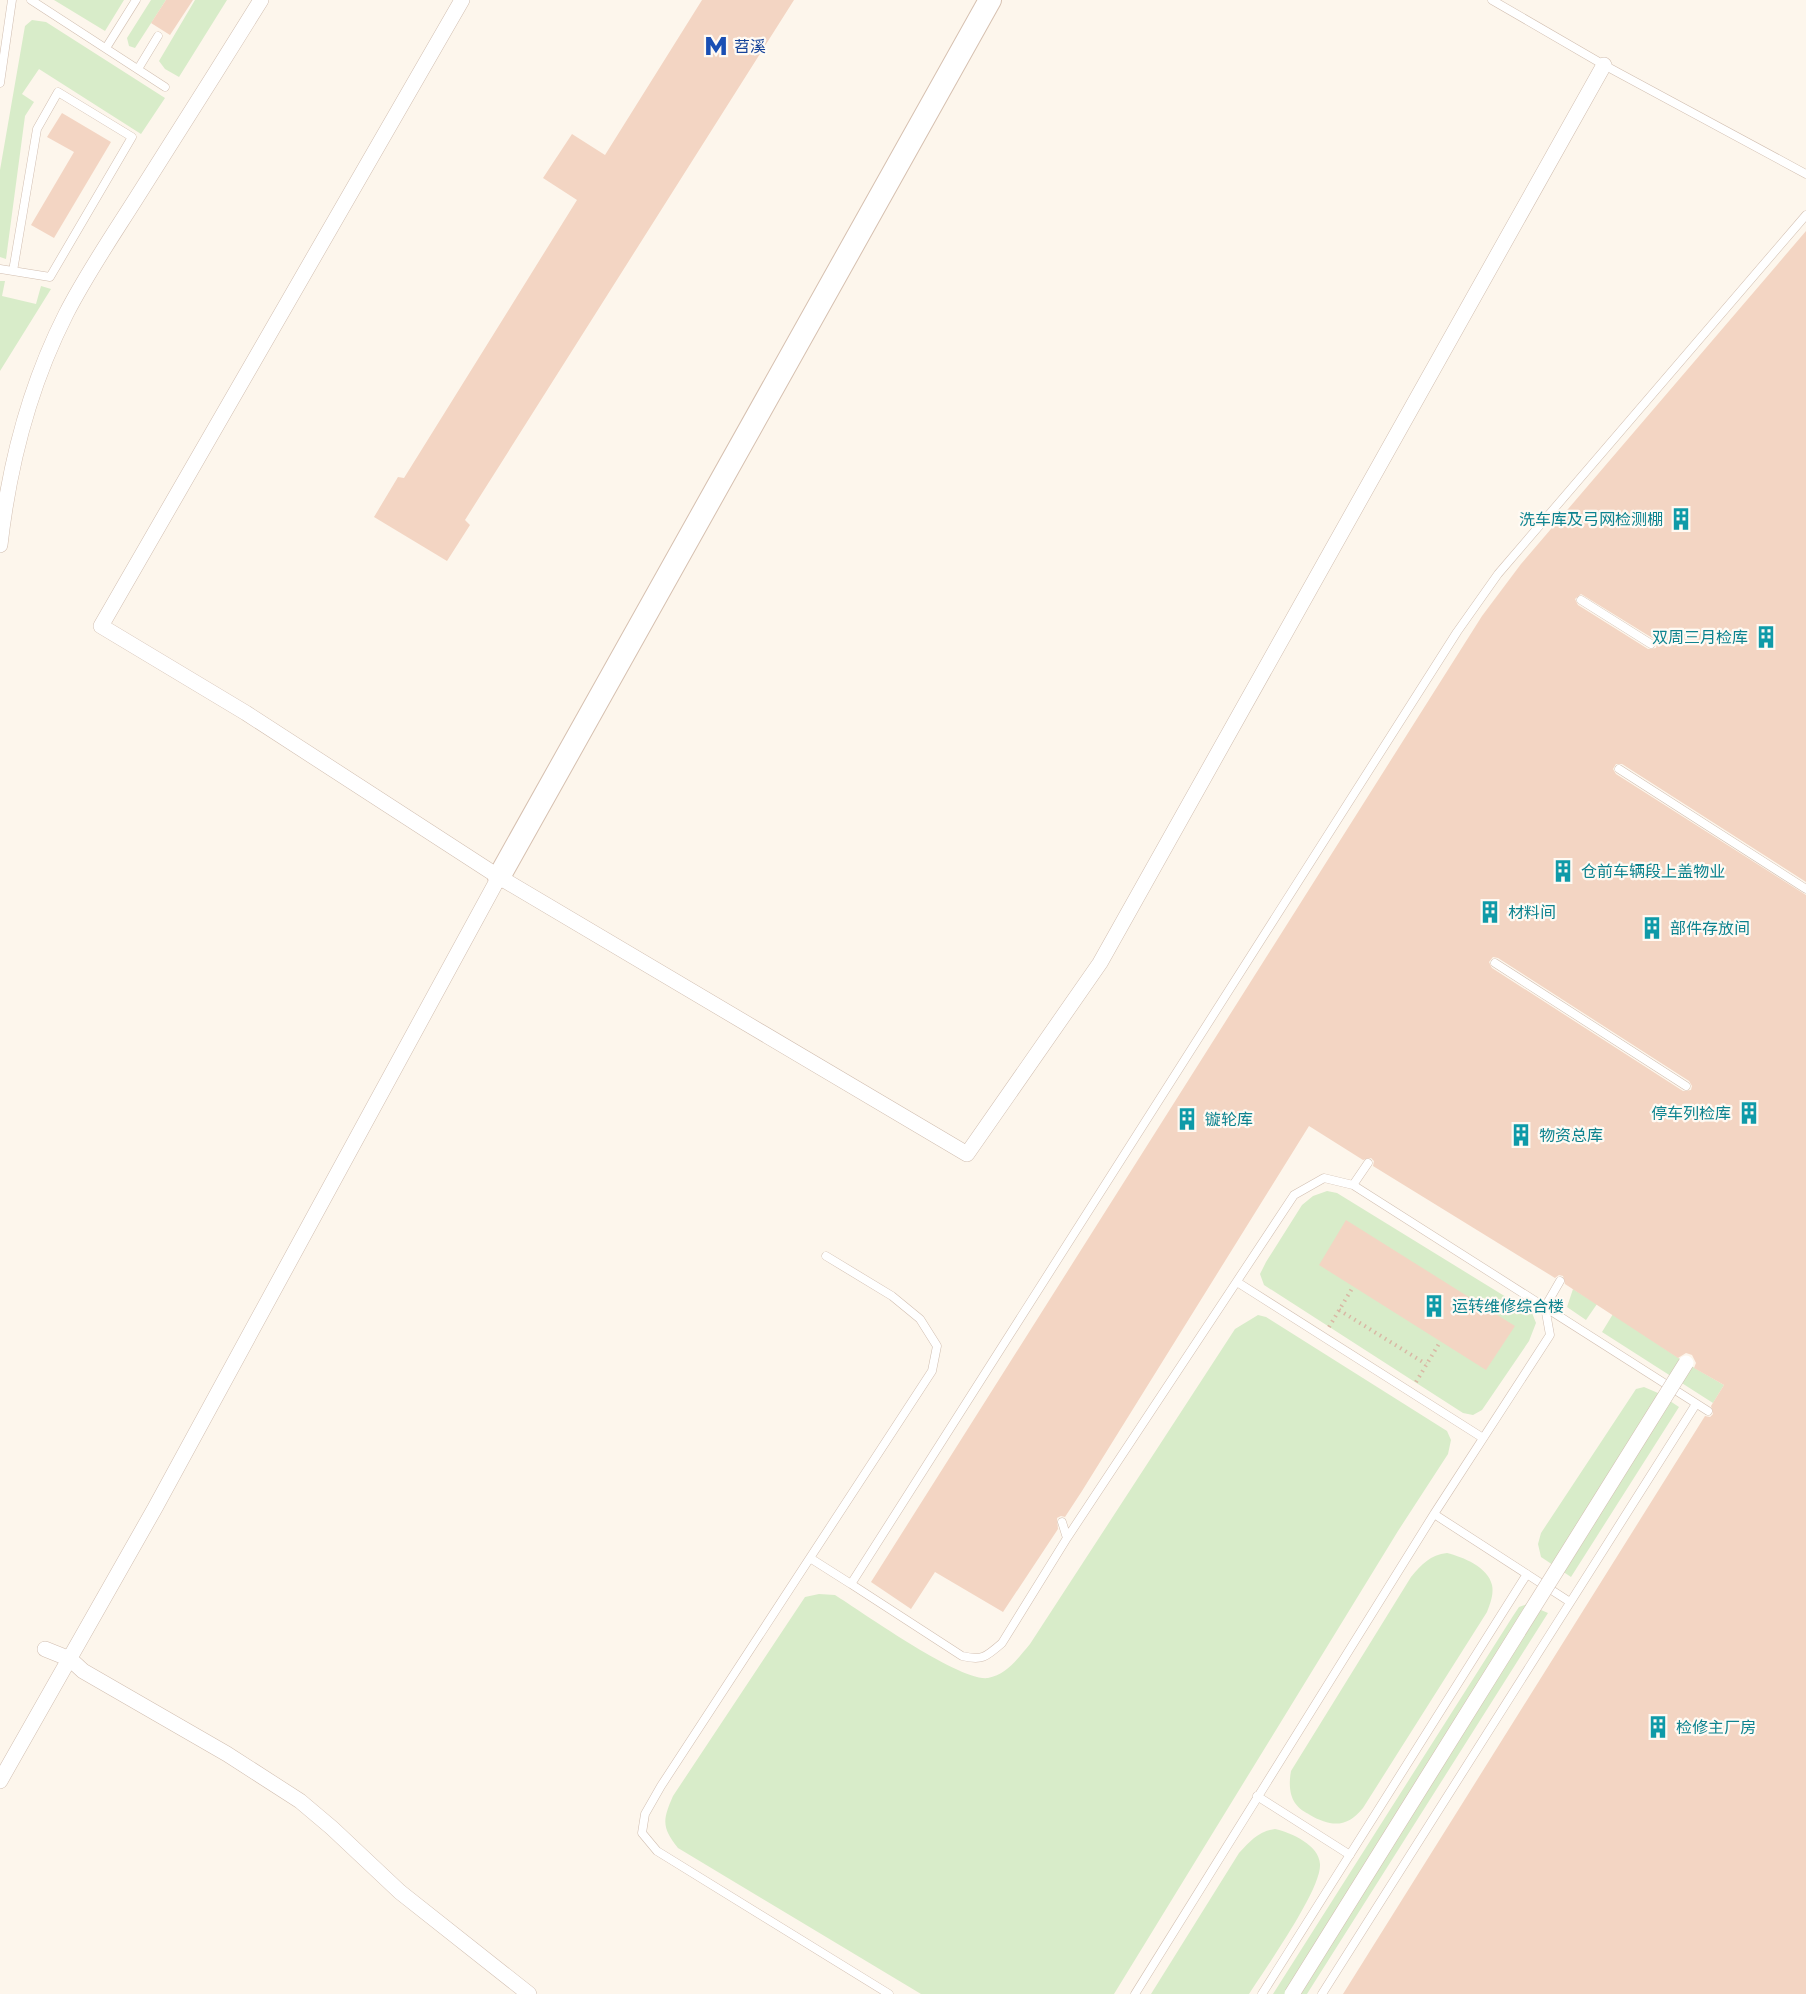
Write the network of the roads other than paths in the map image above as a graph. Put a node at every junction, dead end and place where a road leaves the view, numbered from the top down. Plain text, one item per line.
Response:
1 (12, 0) edge
2 (31, 0) edge
3 (136, 0) edge
4 (261, 0) edge
5 (462, 0) edge
6 (990, 0) edge
7 (1492, 0) edge
8 (158, 36) dead end
9 (106, 48) junction
10 (1604, 66) junction
11 (138, 69) junction
12 (0, 83) edge
13 (165, 87) dead end
14 (1806, 174) edge
15 (1806, 215) edge
16 (0, 269) edge
17 (12, 271) junction
18 (0, 545) edge
19 (1581, 600) dead end
20 (1651, 644) dead end
21 (1619, 769) dead end
22 (499, 877) junction
23 (1806, 889) edge
24 (1495, 963) dead end
25 (1686, 1086) dead end
26 (1368, 1163) dead end
27 (1353, 1185) junction
28 (826, 1256) dead end
29 (1560, 1281) dead end
30 (1236, 1282) junction
31 (1545, 1307) junction
32 (1686, 1363) dead end
33 (1696, 1404) junction
34 (1708, 1411) dead end
35 (1483, 1438) junction
36 (1434, 1514) junction
37 (1062, 1522) dead end
38 (1067, 1538) junction
39 (810, 1558) junction
40 (1527, 1574) junction
41 (850, 1584) junction
42 (1570, 1602) junction
43 (45, 1650) dead end
44 (70, 1659) junction
45 (0, 1781) edge
46 (1257, 1796) junction
47 (1350, 1855) junction
48 (511, 1989) edge
49 (529, 1994) edge
50 (889, 1994) edge
51 (1135, 1994) edge
52 (1262, 1994) edge
53 (1292, 1994) edge
54 (1322, 1994) edge

1 - 12 lane
2 - 9 lane
3 - 9 lane
4 - 18 street
5 - 22 street
6 - 22 street
7 - 10 lane
8 - 11 lane
9 - 11 lane
10 - 14 lane
10 - 22 street
11 - 13 lane
15 - 41 lane
16 - 17 lane
17 - 17 lane
19 - 20 lane
21 - 23 lane
22 - 44 street
24 - 25 lane
26 - 27 lane
27 - 30 lane
27 - 31 lane
28 - 39 lane
29 - 31 lane
30 - 35 lane
30 - 38 lane
31 - 33 lane
31 - 35 lane
32 - 53 street, bridge
33 - 34 lane
33 - 42 lane
35 - 36 lane
36 - 40 lane
36 - 46 lane
37 - 38 lane
38 - 41 lane
39 - 41 lane
39 - 50 lane
40 - 42 lane
40 - 47 lane
42 - 54 lane
43 - 44 street
44 - 45 street
44 - 48 street
46 - 47 lane
46 - 51 lane
47 - 52 lane
48 - 49 street

